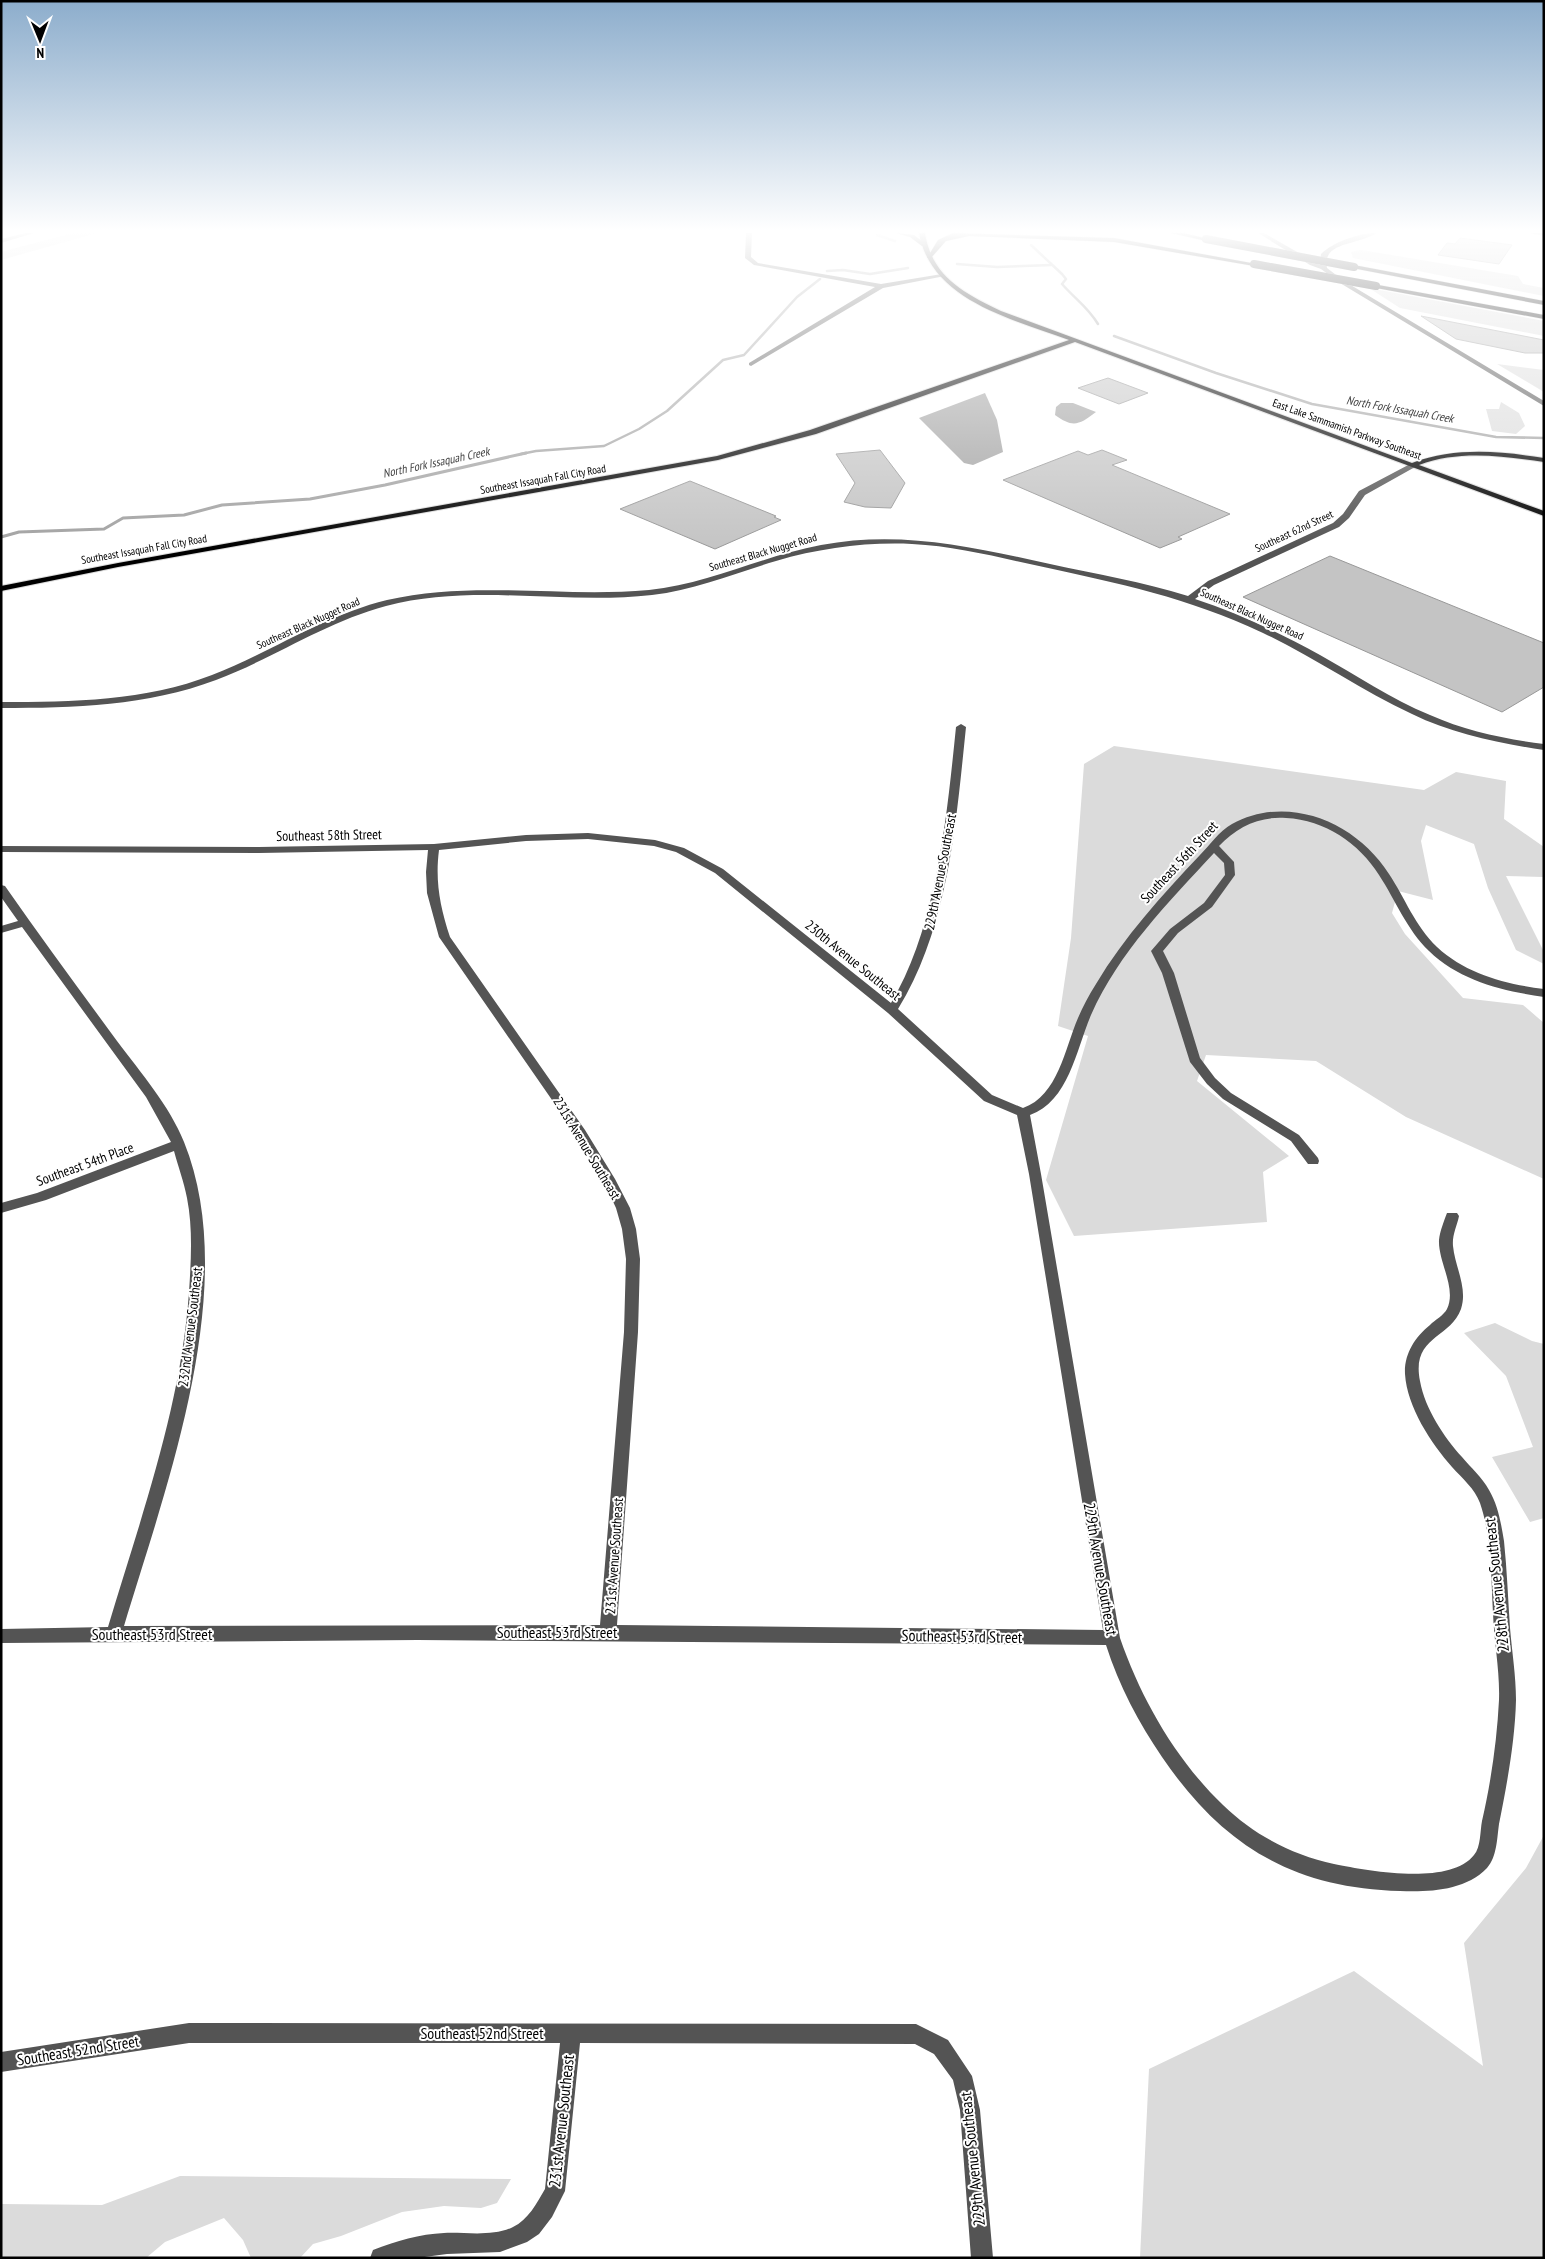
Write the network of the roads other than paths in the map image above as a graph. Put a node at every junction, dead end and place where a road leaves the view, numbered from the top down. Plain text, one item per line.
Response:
1 (794, 338) edge
2 (1051, 338) edge
3 (1070, 338) edge
4 (1435, 338) edge
5 (1075, 340) junction
6 (1035, 355) junction
7 (751, 364) dead end
8 (1544, 404) edge
9 (1544, 460) edge
10 (1412, 465) junction
11 (1544, 514) edge
12 (1, 589) edge
13 (1189, 599) junction
14 (1, 705) edge
15 (961, 726) dead end
16 (1544, 747) edge
17 (655, 843) joint
18 (1214, 847) junction
19 (434, 848) junction
20 (1, 849) edge
21 (1, 888) edge
22 (24, 923) junction
23 (1, 930) edge
24 (1544, 993) edge
25 (892, 1010) junction
26 (1022, 1113) junction
27 (178, 1144) junction
28 (1312, 1161) dead end
29 (1, 1208) edge
30 (1452, 1216) dead end
31 (608, 1632) junction
32 (114, 1634) junction
33 (1, 1636) edge
34 (1112, 1638) junction
35 (1386, 1882) joint
36 (571, 2033) junction
37 (1, 2062) edge
38 (953, 2064) joint
39 (381, 2258) edge
40 (982, 2258) edge

1 - 7 street
2 - 6 main road
3 - 5 main road, East Lake Sammamish Parkway Southeast
4 - 8 street
5 - 6 main road, Southeast Issaquah Fall City Road
5 - 10 main road, East Lake Sammamish Parkway Southeast
6 - 12 main road, Southeast Issaquah Fall City Road
9 - 10 main road, Southeast 62nd Street
10 - 11 main road, East Lake Sammamish Parkway Southeast
10 - 13 street, Southeast 62nd Street
13 - 14 street, Southeast Black Nugget Road
13 - 16 street, Southeast Black Nugget Road
15 - 25 street, 229th Avenue Southeast
17 - 19 street, Southeast 58th Street
17 - 25 street, 230th Avenue Southeast
18 - 24 street, Southeast 56th Street
18 - 26 street, Southeast 56th Street
18 - 28 street
19 - 20 street, Southeast 58th Street
19 - 31 street, 231st Avenue Southeast
21 - 22 street, 232nd Avenue Southeast
22 - 23 street
22 - 27 street, 232nd Avenue Southeast
25 - 26 street, 230th Avenue Southeast
26 - 34 street, 229th Avenue Southeast
27 - 29 street, Southeast 54th Place
27 - 32 street, 232nd Avenue Southeast
30 - 35 street, 228th Avenue Southeast
31 - 32 street, Southeast 53rd Street
31 - 34 street, Southeast 53rd Street
32 - 33 street, Southeast 53rd Street
34 - 35 street, 229th Avenue Southeast
36 - 37 street, Southeast 52nd Street
36 - 38 street, Southeast 52nd Street
36 - 39 street, 231st Avenue Southeast
38 - 40 street, 229th Avenue Southeast

